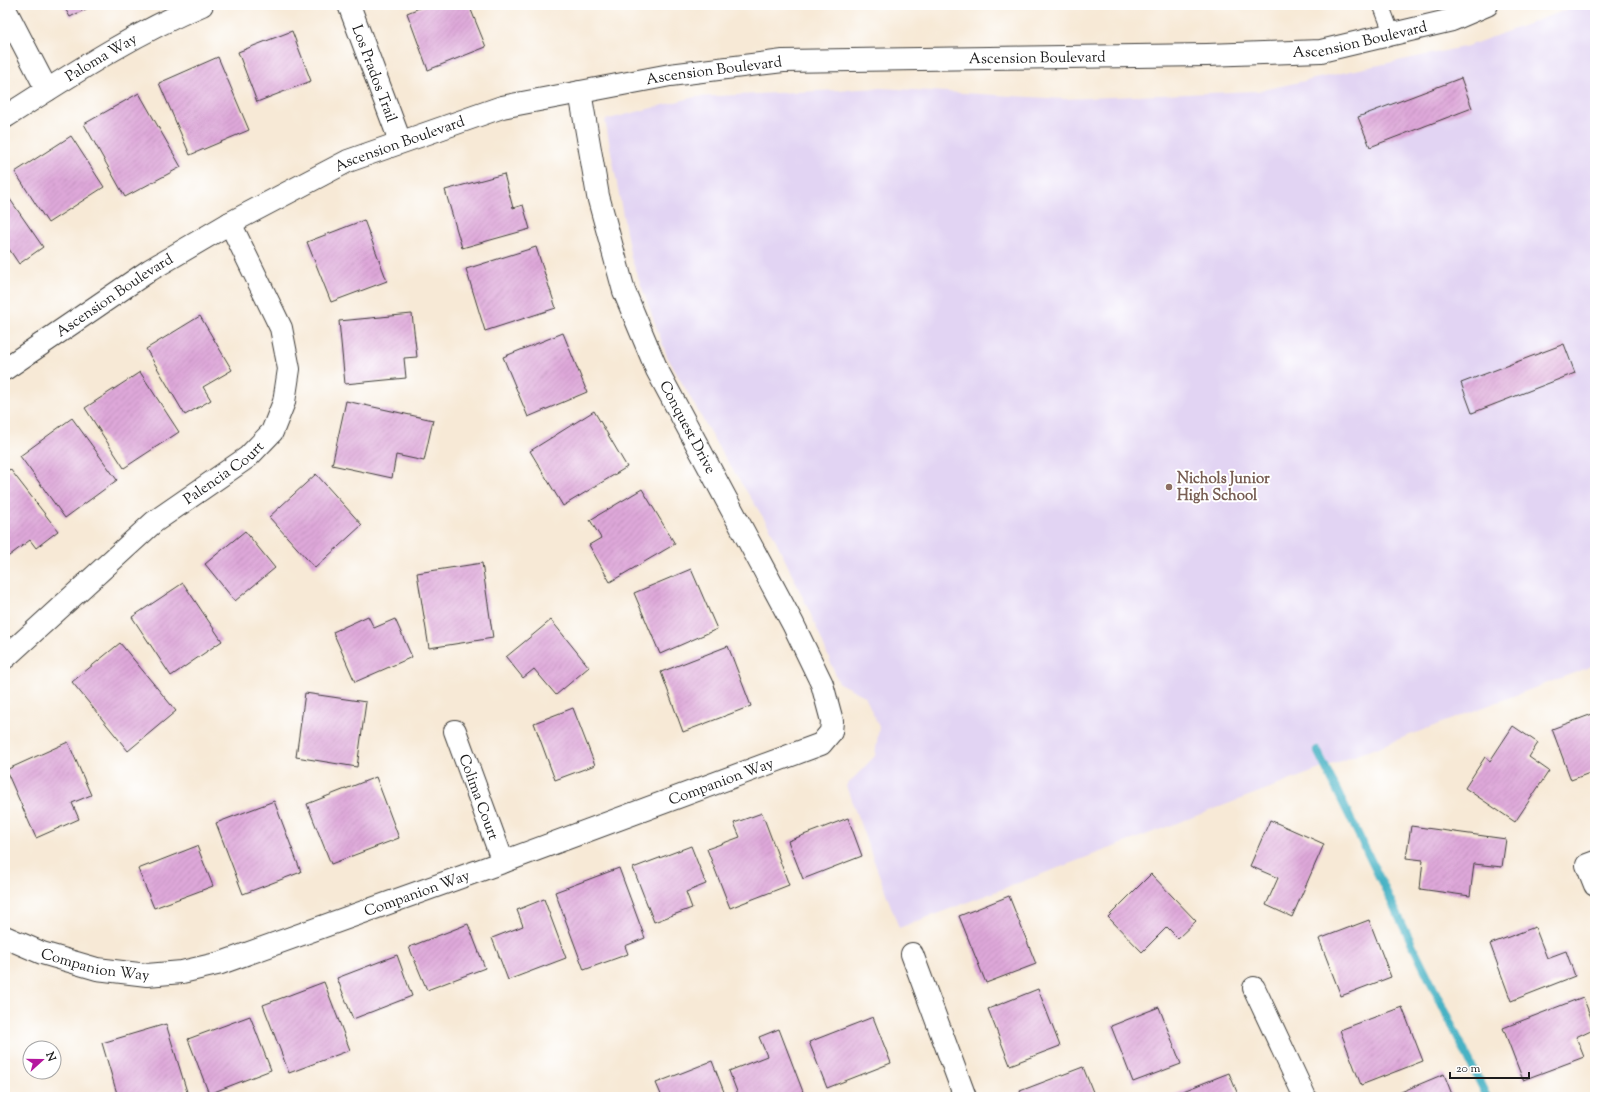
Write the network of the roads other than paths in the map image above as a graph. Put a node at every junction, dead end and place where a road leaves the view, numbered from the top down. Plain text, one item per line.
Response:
1 (202, 5) edge
2 (349, 5) edge
3 (1381, 5) edge
4 (1487, 5) edge
5 (5, 8) edge
6 (1392, 34) junction
7 (47, 90) junction
8 (580, 92) junction
9 (5, 117) edge
10 (400, 141) junction
11 (230, 223) junction
12 (5, 370) edge
13 (5, 658) edge
14 (455, 731) dead end
15 (821, 744) joint
16 (503, 862) junction
17 (5, 937) edge
18 (912, 954) dead end
19 (1254, 988) dead end
20 (965, 1097) edge
21 (1305, 1097) edge

1 - 7 street, Paloma Way
2 - 10 street, Los Prados Trail
3 - 6 lane
4 - 6 street, Ascension Boulevard
5 - 7 street
6 - 8 street, Ascension Boulevard
7 - 9 street, Paloma Way
8 - 10 street, Ascension Boulevard
8 - 15 street, Conquest Drive
10 - 11 street, Ascension Boulevard
11 - 12 street, Ascension Boulevard
11 - 13 street, Palencia Court
14 - 16 street, Colima Court
15 - 16 street, Companion Way
16 - 17 street, Companion Way
18 - 20 street
19 - 21 street

